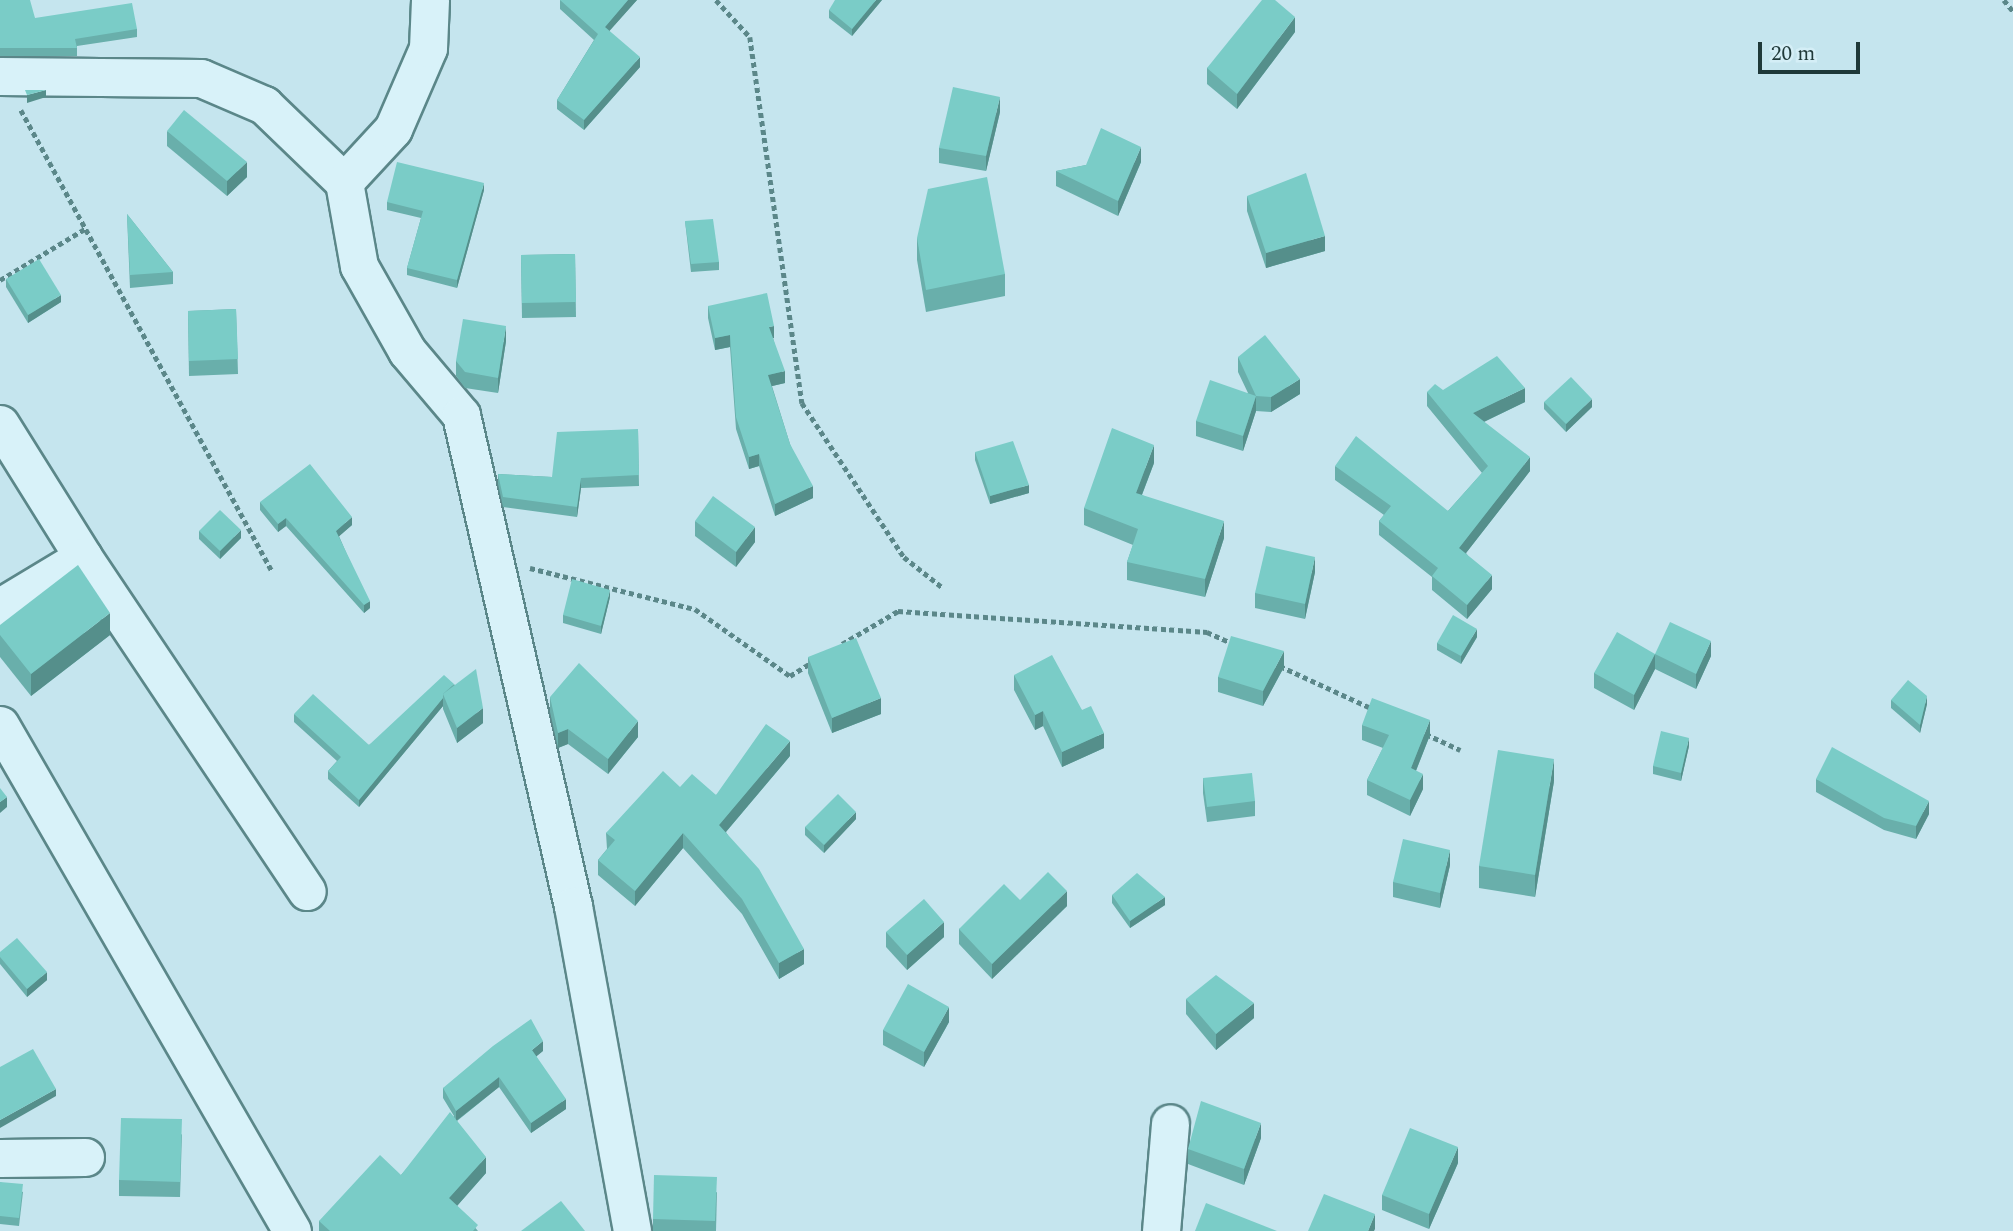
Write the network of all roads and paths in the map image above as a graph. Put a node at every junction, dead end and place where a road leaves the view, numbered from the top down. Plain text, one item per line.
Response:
1 (430, 0) edge
2 (716, 0) edge
3 (2004, 0) edge
4 (2013, 11) edge
5 (1, 76) edge
6 (344, 182) junction
7 (85, 229) junction
8 (0, 280) edge
9 (0, 424) edge
10 (83, 557) junction
11 (499, 560) junction
12 (272, 571) dead end
13 (942, 587) dead end
14 (0, 607) edge
15 (1243, 649) edge
16 (833, 650) edge
17 (822, 656) edge
18 (1267, 660) edge
19 (1376, 710) edge
20 (0, 724) edge
21 (1413, 727) edge
22 (1461, 750) dead end
23 (307, 891) dead end
24 (1170, 1123) dead end
25 (85, 1157) dead end
26 (0, 1158) edge
27 (292, 1231) edge
28 (632, 1231) edge
29 (1161, 1231) edge

1 - 6 street
2 - 13 path
3 - 4 path
5 - 6 street
5 - 7 path
6 - 11 street
7 - 8 path
7 - 12 path
9 - 10 street
10 - 14 street
10 - 23 street
11 - 17 path
11 - 28 street
15 - 16 path
18 - 19 path
20 - 27 street
21 - 22 path
24 - 29 street
25 - 26 street

